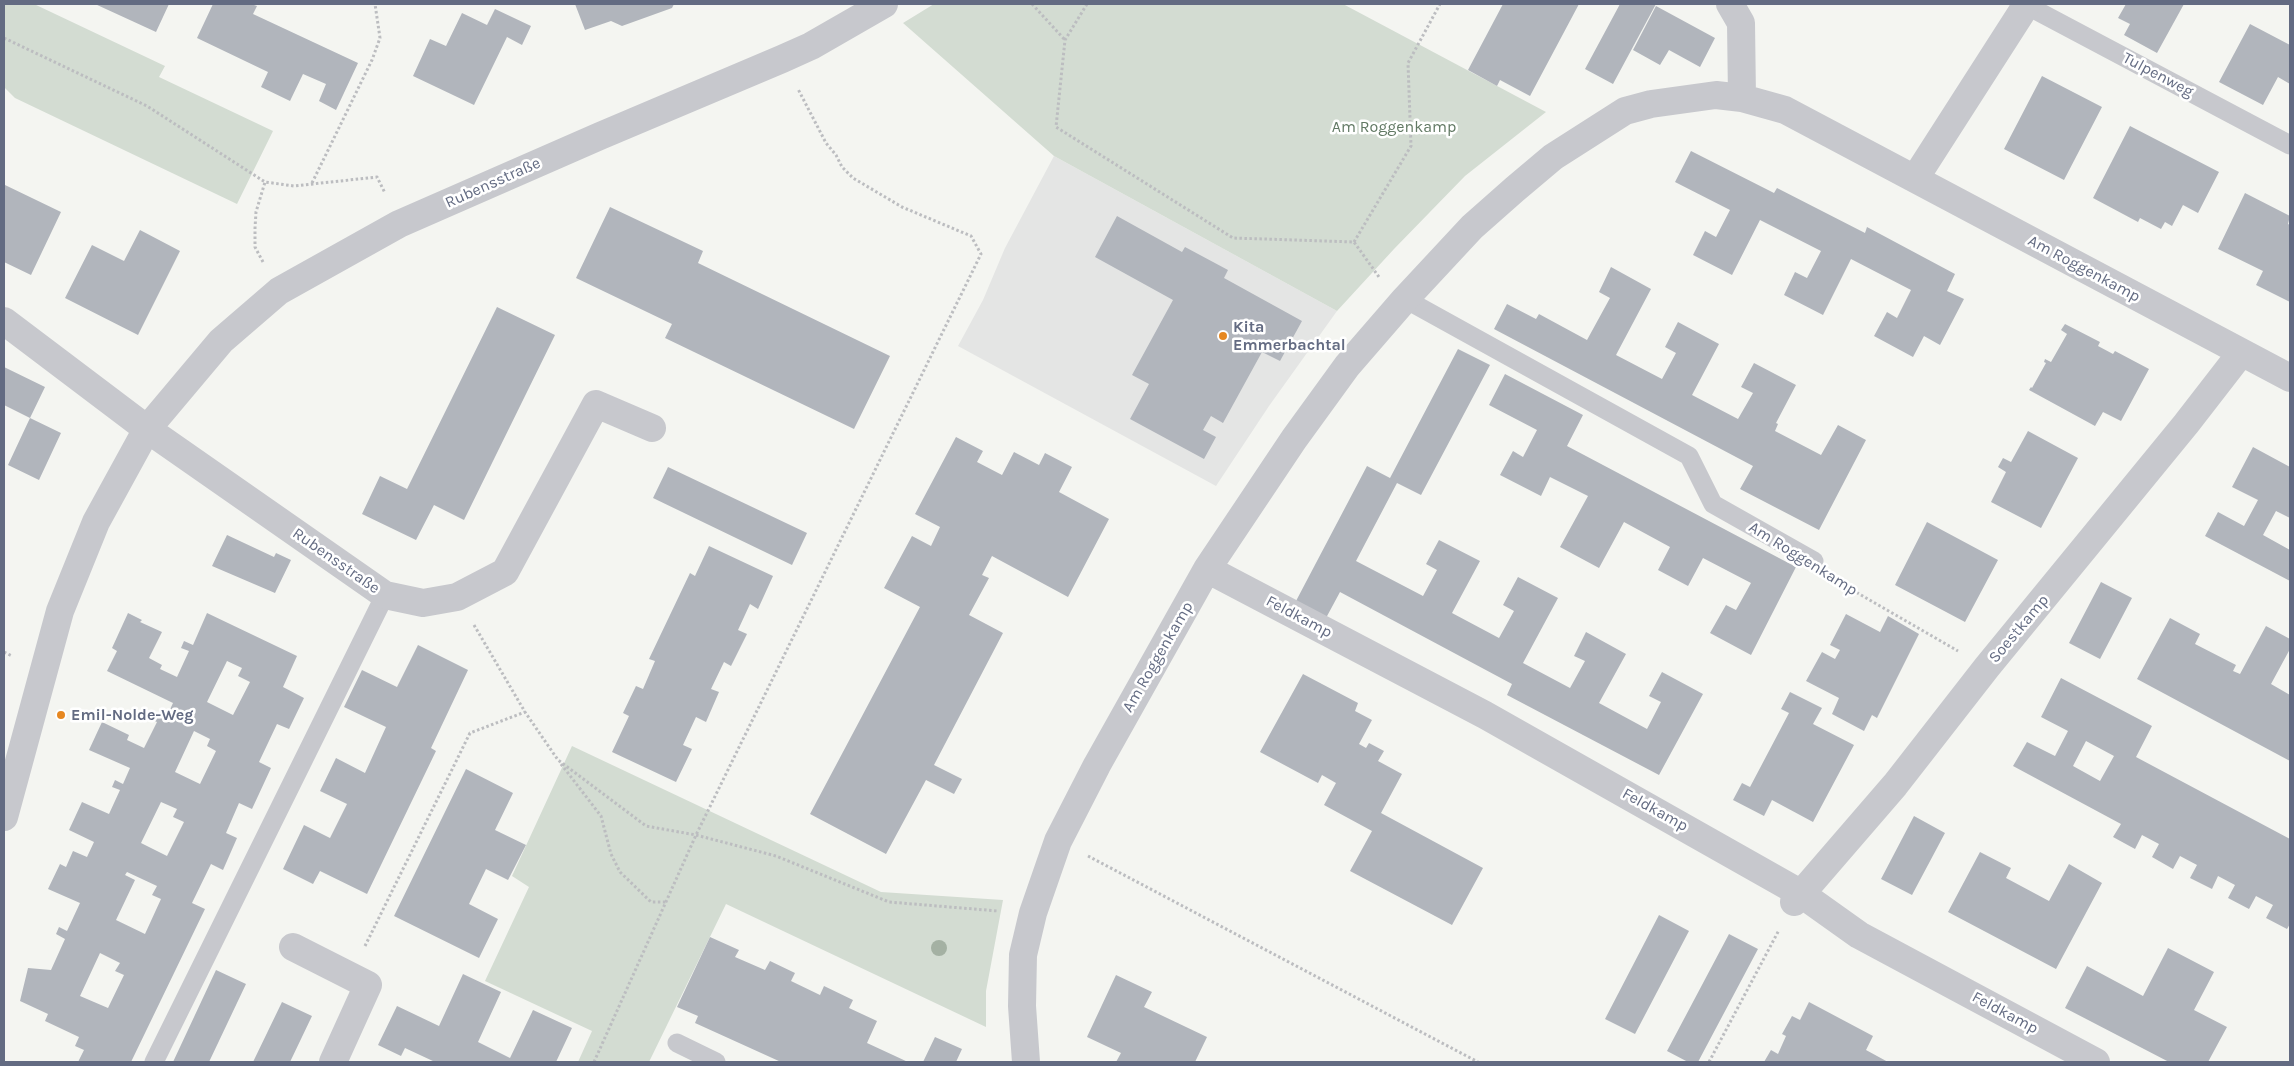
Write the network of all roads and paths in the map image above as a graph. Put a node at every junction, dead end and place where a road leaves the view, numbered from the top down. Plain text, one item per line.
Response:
1 (375, 4) edge
2 (884, 4) edge
3 (1032, 4) edge
4 (1087, 4) edge
5 (1440, 4) edge
6 (1730, 4) edge
7 (2027, 4) edge
8 (4, 38) edge
9 (1065, 40) junction
10 (782, 59) junction
11 (1742, 98) junction
12 (2290, 145) edge
13 (1916, 177) junction
14 (265, 182) junction
15 (312, 184) junction
16 (399, 224) junction
17 (1354, 242) junction
18 (279, 291) junction
19 (1402, 303) junction
20 (4, 321) edge
21 (2241, 352) junction
22 (2290, 378) edge
23 (652, 428) dead end
24 (147, 429) junction
25 (1814, 561) joint
26 (1207, 568) junction
27 (385, 595) junction
28 (457, 597) junction
29 (1986, 667) junction
30 (525, 712) junction
31 (558, 760) junction
32 (4, 817) edge
33 (696, 834) junction
34 (1058, 841) junction
35 (1797, 898) junction
36 (668, 902) junction
37 (1033, 913) junction
38 (293, 947) dead end
39 (350, 976) junction
40 (677, 1043) dead end
41 (154, 1062) edge
42 (333, 1062) edge
43 (594, 1062) edge
44 (716, 1062) edge
45 (1026, 1062) edge
46 (1478, 1062) edge
47 (1708, 1062) edge
48 (2096, 1062) edge

1 - 15 path
2 - 10 street, Rubensstraße
3 - 9 path
4 - 9 path
5 - 17 path
6 - 11 street
7 - 12 lane, Tulpenweg
7 - 13 street, Tulpenweg
8 - 14 path
9 - 17 path
10 - 16 street, Rubensstraße
10 - 33 path
11 - 13 street, Am Roggenkamp
11 - 19 street, Am Roggenkamp
13 - 21 street, Am Roggenkamp
14 - 15 path
14 - 18 path
15 - 16 path
16 - 18 street, Rubensstraße
17 - 19 path
18 - 24 street, Rubensstraße
19 - 25 lane, Am Roggenkamp
19 - 26 street, Am Roggenkamp
20 - 24 street
21 - 22 street, Am Roggenkamp
21 - 29 street, Soestkamp
23 - 28 street, Rubensstraße
24 - 27 street, Rubensstraße
24 - 32 street, Rubensstraße
25 - 29 path, Am Roggenkamp
26 - 34 street, Am Roggenkamp
26 - 35 street, Feldkamp
27 - 28 street, Rubensstraße
27 - 41 lane
28 - 30 path
29 - 35 street, Soestkamp
30 - 31 path
30 - 39 path
31 - 33 path
31 - 36 path
33 - 36 path
33 - 37 path
34 - 37 street, Am Roggenkamp
34 - 46 path
35 - 47 path
35 - 48 street, Feldkamp
36 - 43 path
37 - 45 street, Am Roggenkamp
38 - 39 street
39 - 42 street
40 - 44 lane

